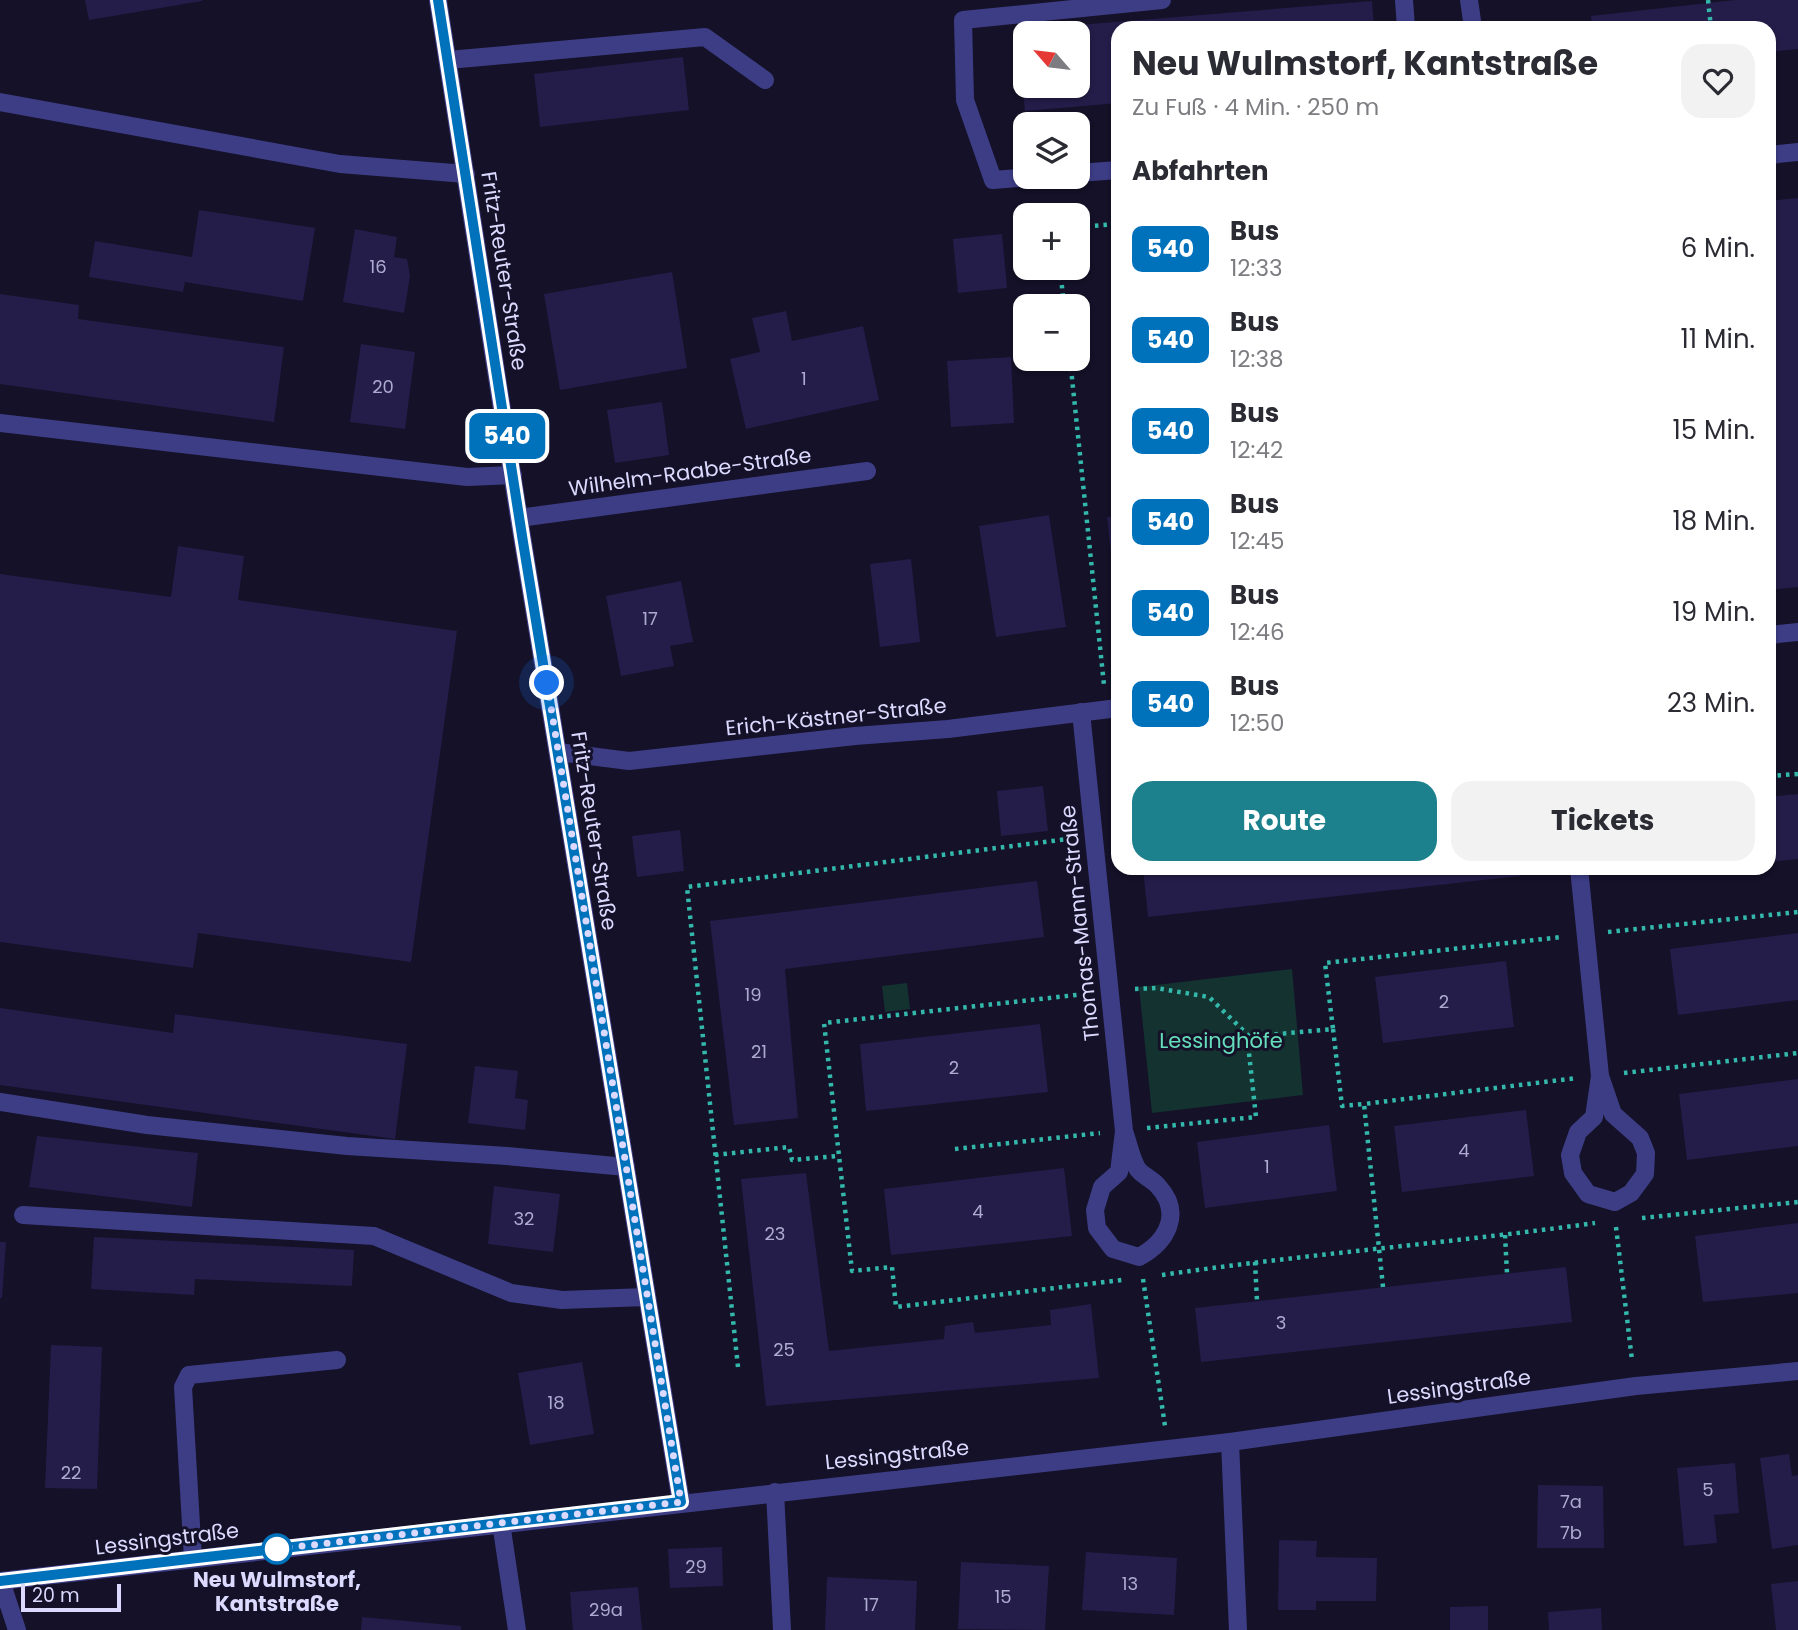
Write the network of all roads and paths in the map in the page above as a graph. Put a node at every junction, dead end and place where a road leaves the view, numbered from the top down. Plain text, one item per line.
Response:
1 (438, 0) edge
2 (1162, 0) edge
3 (1404, 0) edge
4 (1469, 0) edge
5 (1708, 0) edge
6 (1406, 21) edge
7 (1473, 21) edge
8 (1710, 21) edge
9 (448, 60) junction
10 (765, 80) dead end
11 (0, 102) edge
12 (1798, 152) edge
13 (1776, 154) edge
14 (1111, 171) edge
15 (1090, 172) edge
16 (466, 174) junction
17 (1013, 178) edge
18 (1111, 225) edge
19 (1090, 227) edge
20 (1071, 371) edge
21 (0, 424) edge
22 (867, 471) dead end
23 (513, 475) junction
24 (519, 518) junction
25 (1798, 632) edge
26 (1776, 634) edge
27 (1111, 700) edge
28 (1111, 708) edge
29 (1081, 712) junction
30 (558, 752) junction
31 (1798, 774) edge
32 (1776, 776) edge
33 (1095, 836) junction
34 (1580, 875) edge
35 (1798, 912) edge
36 (1586, 934) junction
37 (1110, 991) junction
38 (1333, 1029) junction
39 (1253, 1040) junction
40 (1798, 1053) edge
41 (1600, 1076) junction
42 (0, 1102) edge
43 (1364, 1104) junction
44 (1124, 1131) junction
45 (955, 1149) dead end
46 (715, 1155) junction
47 (838, 1156) dead end
48 (626, 1167) junction
49 (1798, 1202) edge
50 (23, 1215) dead end
51 (1641, 1218) dead end
52 (1615, 1221) dead end
53 (1505, 1235) dead end
54 (1255, 1262) dead end
55 (1507, 1273) dead end
56 (1143, 1277) dead end
57 (1383, 1287) dead end
58 (647, 1297) junction
59 (1257, 1301) dead end
60 (337, 1360) dead end
61 (738, 1367) dead end
62 (1798, 1371) edge
63 (1636, 1386) junction
64 (1230, 1442) junction
65 (1168, 1448) junction
66 (775, 1492) junction
67 (681, 1502) junction
68 (501, 1523) junction
69 (193, 1559) junction
70 (1, 1581) edge
71 (17, 1630) edge
72 (517, 1630) edge
73 (782, 1630) edge
74 (1238, 1630) edge

1 - 9 street, Fritz-Reuter-Straße
2 - 17 street
3 - 6 street
4 - 7 street
5 - 8 path
9 - 10 street
9 - 16 street, Fritz-Reuter-Straße
11 - 16 street
12 - 13 street
14 - 15 street
16 - 23 street, Fritz-Reuter-Straße
18 - 19 path
20 - 27 path
21 - 23 street
22 - 24 street, Wilhelm-Raabe-Straße
23 - 24 street, Fritz-Reuter-Straße
24 - 30 street, Fritz-Reuter-Straße
25 - 26 street
28 - 29 street, Erich-Kästner-Straße
29 - 30 street, Erich-Kästner-Straße
29 - 33 street, Thomas-Mann-Straße
30 - 48 street, Fritz-Reuter-Straße
31 - 32 path
33 - 37 street, Thomas-Mann-Straße
33 - 46 path
34 - 36 street
35 - 36 path
36 - 38 path
36 - 41 street
37 - 39 path
37 - 44 street, Thomas-Mann-Straße
38 - 39 path
38 - 43 path
39 - 44 path
40 - 41 path
41 - 41 street
41 - 43 path
42 - 48 street
43 - 57 path
44 - 44 street, Thomas-Mann-Straße
44 - 45 path
46 - 47 path
46 - 61 path
48 - 58 street, Fritz-Reuter-Straße
49 - 51 path
50 - 58 street
52 - 63 path
53 - 55 path
54 - 59 path
56 - 65 path
58 - 67 street, Fritz-Reuter-Straße
60 - 69 street
62 - 63 street, Lessingstraße
63 - 64 street, Lessingstraße
64 - 65 street, Lessingstraße
64 - 74 street
65 - 66 street, Lessingstraße
66 - 67 street, Lessingstraße
66 - 73 street
67 - 68 street, Lessingstraße
68 - 69 street, Lessingstraße
68 - 72 street
69 - 70 street, Lessingstraße
70 - 71 street

